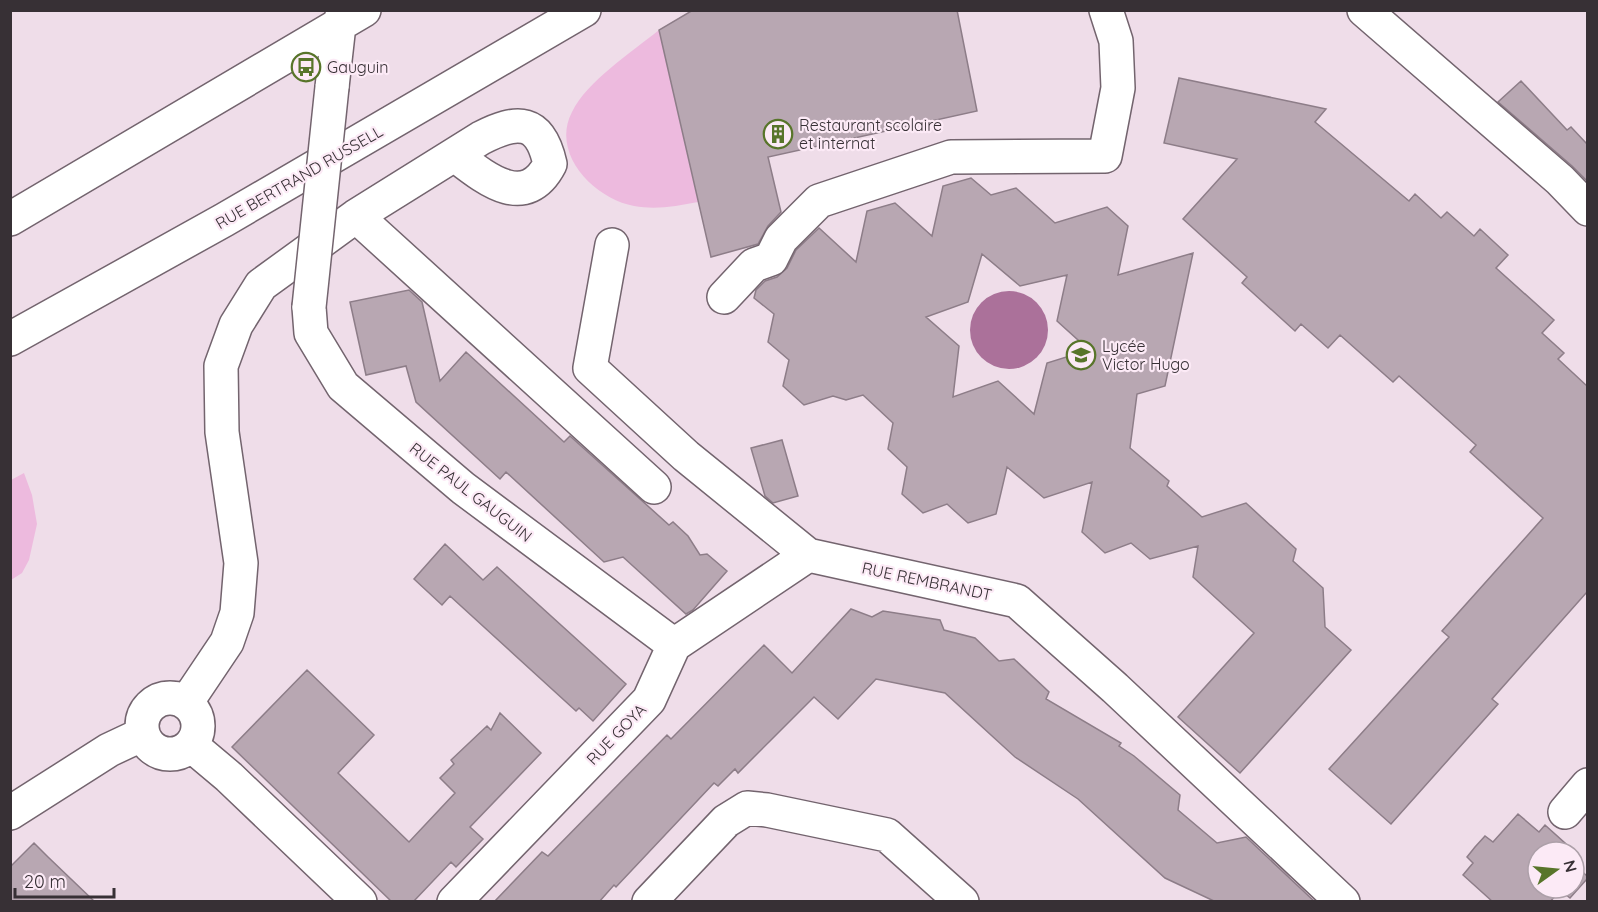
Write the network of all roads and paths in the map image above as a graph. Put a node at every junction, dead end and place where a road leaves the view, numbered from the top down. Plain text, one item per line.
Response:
1 (584, 10) edge
2 (1106, 10) edge
3 (1364, 10) edge
4 (349, 15) edge
5 (455, 155) dead end
6 (1587, 209) edge
7 (356, 216) junction
8 (10, 219) edge
9 (612, 245) dead end
10 (724, 297) dead end
11 (10, 339) edge
12 (654, 487) dead end
13 (808, 555) junction
14 (674, 645) junction
15 (186, 704) junction
16 (143, 734) junction
17 (191, 744) junction
18 (1587, 785) edge
19 (1565, 812) dead end
20 (10, 813) edge
21 (360, 902) edge
22 (454, 902) edge
23 (649, 902) edge
24 (962, 902) edge
25 (1343, 902) edge

1 - 11 street, RUE BERTRAND RUSSELL
2 - 10 street
3 - 6 street
4 - 8 street
4 - 14 street, RUE PAUL GAUGUIN, bridge
5 - 7 street
7 - 12 street
7 - 15 street
9 - 13 street, RUE REMBRANDT
13 - 14 street
13 - 25 street, RUE REMBRANDT
14 - 22 street, RUE GOYA
15 - 16 street
15 - 17 street
16 - 17 street
16 - 20 street
17 - 21 street
18 - 19 street
23 - 24 street

